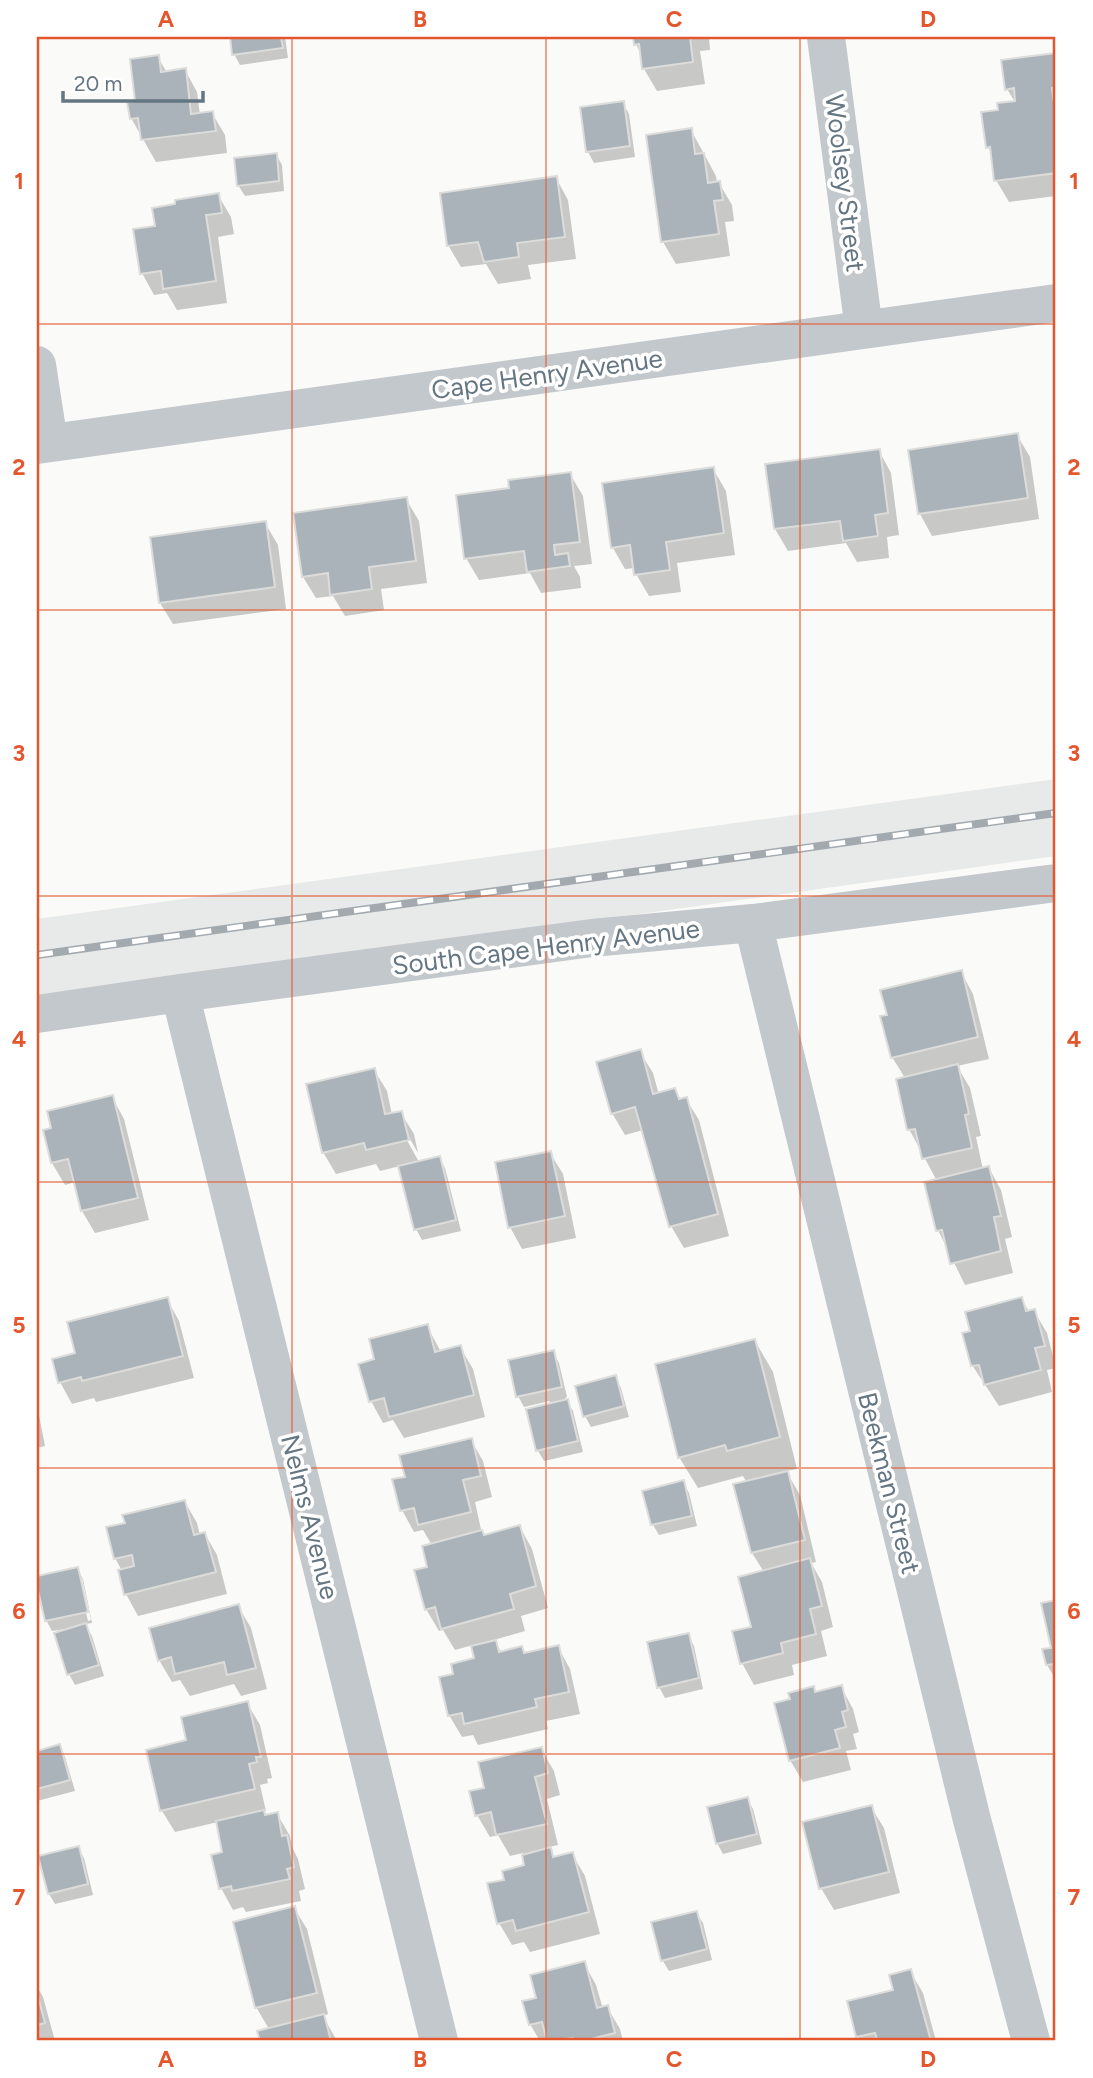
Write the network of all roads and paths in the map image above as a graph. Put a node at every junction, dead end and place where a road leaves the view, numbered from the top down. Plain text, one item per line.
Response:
1 (826, 37) edge
2 (1056, 303) edge
3 (864, 330) junction
4 (37, 365) edge
5 (43, 444) edge
6 (1056, 883) edge
7 (753, 923) junction
8 (180, 993) junction
9 (37, 1014) edge
10 (439, 2041) edge
11 (1031, 2041) edge

1 - 3 street, Woolsey Street
2 - 3 street, Cape Henry Avenue
3 - 5 street, Cape Henry Avenue
4 - 5 street
6 - 7 street, South Cape Henry Avenue
7 - 8 street, South Cape Henry Avenue
7 - 11 street, Beekman Street
8 - 9 street, South Cape Henry Avenue
8 - 10 street, Nelms Avenue

